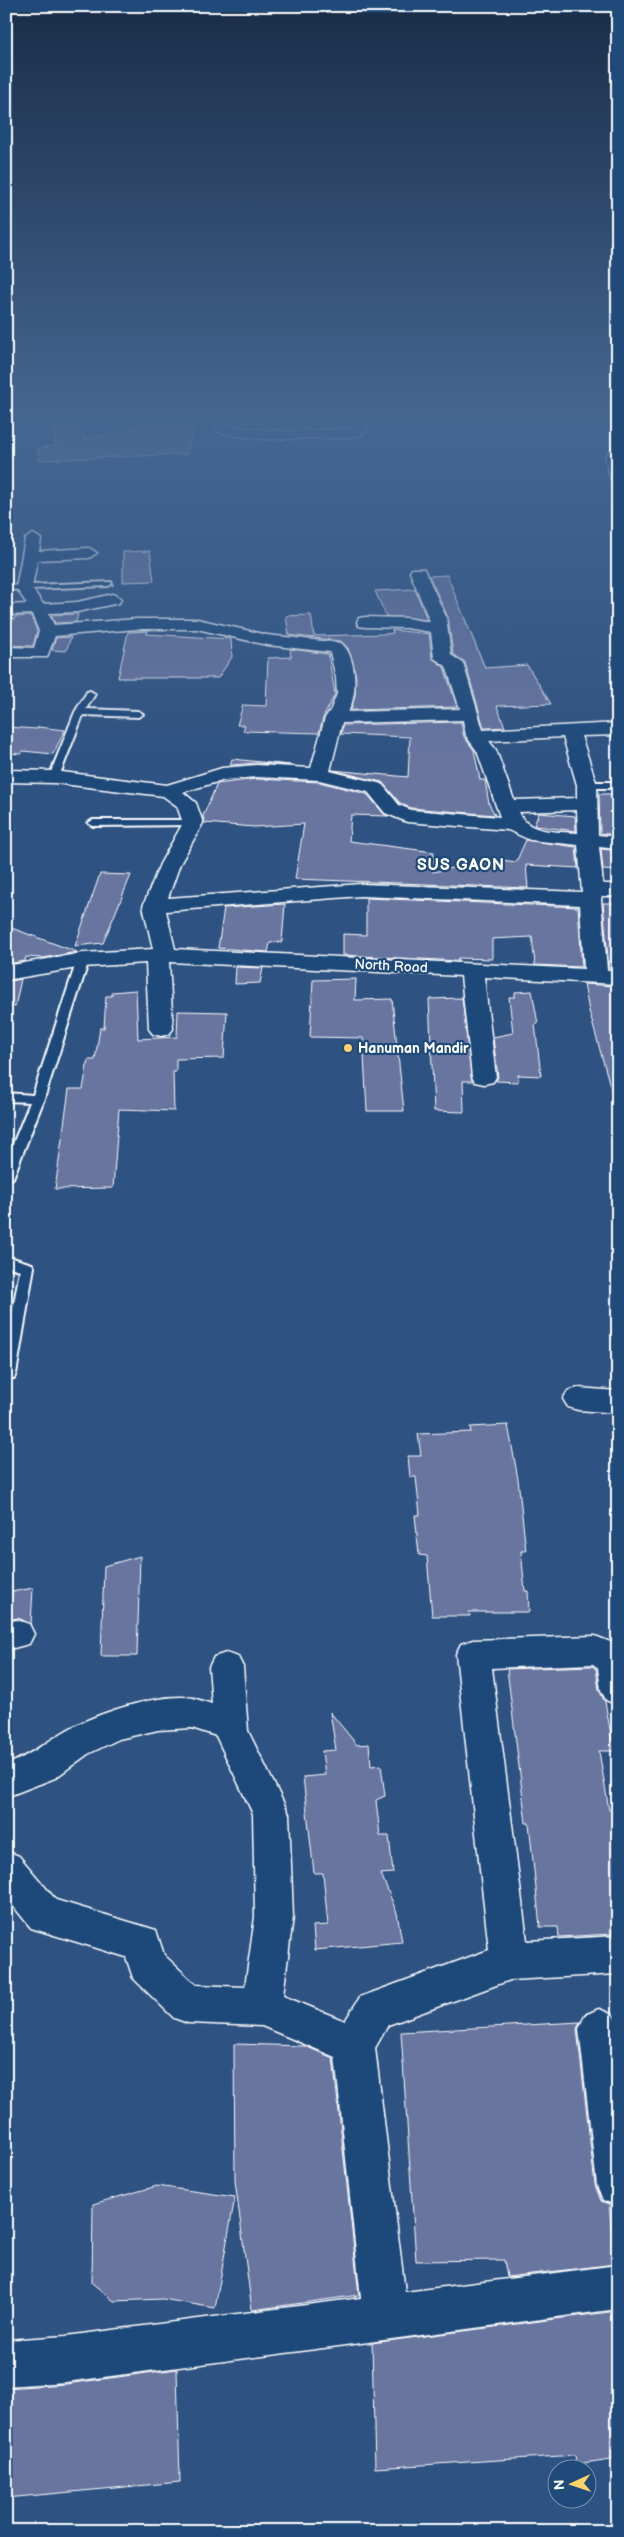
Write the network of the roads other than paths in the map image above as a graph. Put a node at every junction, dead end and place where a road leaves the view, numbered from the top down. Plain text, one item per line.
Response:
1 (33, 540) dead end
2 (89, 553) dead end
3 (29, 556) junction
4 (418, 572) dead end
5 (6, 588) edge
6 (24, 588) junction
7 (110, 592) joint
8 (38, 609) junction
9 (6, 610) edge
10 (365, 622) dead end
11 (439, 628) junction
12 (48, 630) junction
13 (336, 630) dead end
14 (317, 644) junction
15 (6, 652) edge
16 (90, 694) dead end
17 (80, 712) junction
18 (138, 714) dead end
19 (471, 714) junction
20 (334, 718) junction
21 (618, 729) edge
22 (570, 731) junction
23 (476, 736) junction
24 (320, 774) junction
25 (6, 776) edge
26 (54, 777) junction
27 (199, 782) junction
28 (618, 785) edge
29 (168, 791) junction
30 (587, 795) junction
31 (186, 803) junction
32 (510, 815) junction
33 (193, 823) junction
34 (93, 824) dead end
35 (588, 840) junction
36 (618, 843) edge
37 (618, 890) edge
38 (592, 894) junction
39 (154, 906) junction
40 (161, 955) junction
41 (83, 960) junction
42 (472, 970) junction
43 (6, 973) edge
44 (607, 977) edge
45 (161, 1029) dead end
46 (484, 1077) dead end
47 (6, 1097) edge
48 (38, 1099) junction
49 (6, 1178) edge
50 (6, 1261) edge
51 (9, 1374) dead end
52 (578, 1400) dead end
53 (618, 1402) edge
54 (226, 1667) dead end
55 (618, 1690) edge
56 (230, 1725) junction
57 (6, 1781) edge
58 (6, 1868) edge
59 (618, 1955) edge
60 (510, 1961) junction
61 (262, 2007) junction
62 (598, 2029) dead end
63 (354, 2045) junction
64 (618, 2185) edge
65 (618, 2287) edge
66 (386, 2318) junction
67 (6, 2363) edge

1 - 3 street
2 - 3 street
3 - 6 street
4 - 11 street
5 - 6 lane
6 - 7 lane
6 - 8 street
7 - 8 street
8 - 9 street
8 - 12 street
10 - 11 street
11 - 19 street
12 - 14 street
12 - 15 street
13 - 14 street
14 - 20 street
16 - 17 lane
17 - 18 lane
17 - 26 lane
19 - 20 street
19 - 23 street
20 - 24 street
21 - 22 street
22 - 23 street
22 - 30 street
23 - 32 street
24 - 27 street
24 - 32 street
25 - 26 street
26 - 29 street
27 - 29 street
27 - 31 street
28 - 30 lane
29 - 31 street
30 - 32 street
30 - 35 street
31 - 33 street
32 - 35 street
33 - 34 lane
33 - 39 street
35 - 36 street
35 - 38 street
37 - 38 street
38 - 39 street
38 - 44 street
39 - 40 street
40 - 41 street, North Road
40 - 42 street, North Road
40 - 45 street
41 - 43 street, North Road
41 - 48 lane
42 - 44 street, North Road
42 - 46 street
47 - 48 lane
48 - 49 lane
50 - 51 lane
52 - 53 street
54 - 56 street
55 - 60 street
56 - 57 street
56 - 61 street
58 - 61 street
59 - 60 street
60 - 63 street
61 - 63 street
62 - 64 street
63 - 66 street
65 - 66 street
66 - 67 street

